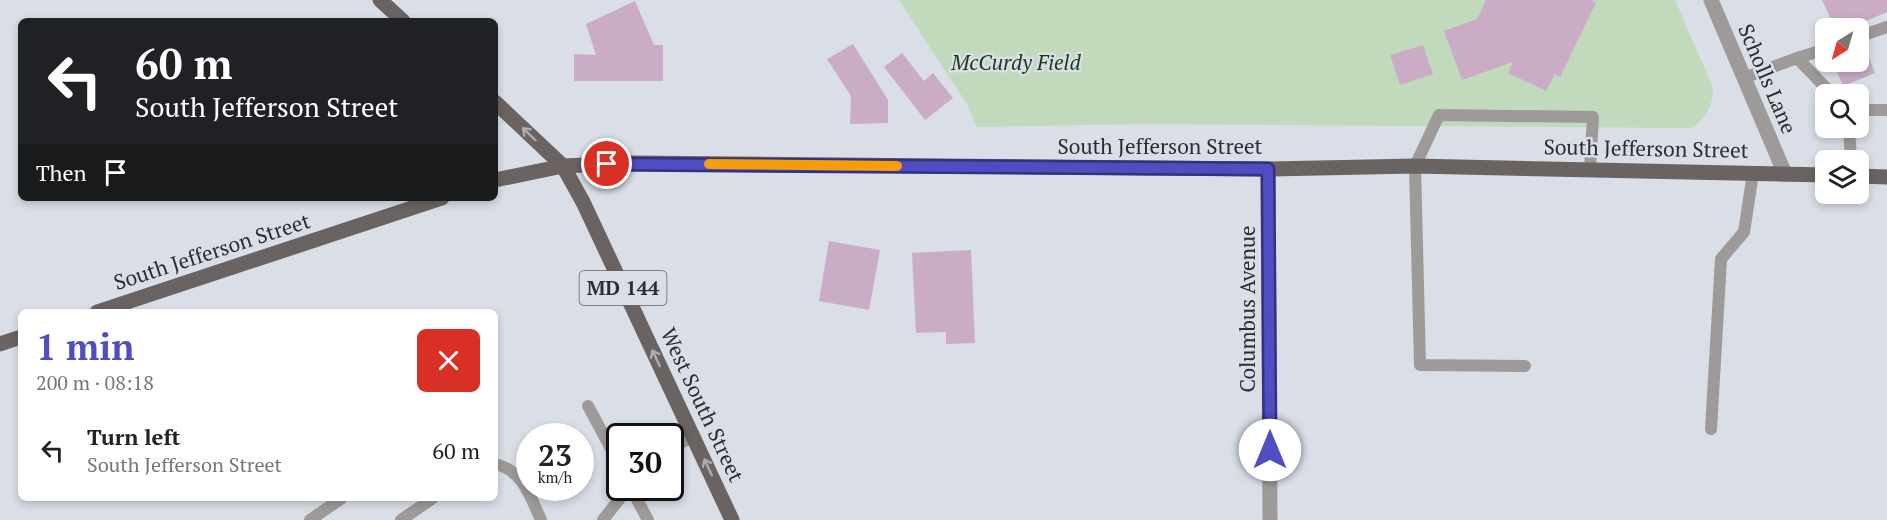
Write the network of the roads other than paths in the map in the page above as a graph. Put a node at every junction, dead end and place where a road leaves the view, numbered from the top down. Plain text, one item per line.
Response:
1 (380, 0) edge
2 (1711, 0) edge
3 (400, 18) edge
4 (1887, 27) edge
5 (1869, 33) edge
6 (1815, 52) edge
7 (1797, 58) junction
8 (1744, 78) junction
9 (1822, 84) edge
10 (498, 105) edge
11 (1869, 110) edge
12 (1887, 110) edge
13 (563, 166) junction
14 (1415, 166) junction
15 (1268, 169) junction
16 (1590, 169) junction
17 (1753, 173) junction
18 (1785, 174) junction
19 (1815, 175) edge
20 (1869, 176) edge
21 (1887, 177) edge
22 (498, 179) edge
23 (433, 201) edge
24 (106, 309) edge
25 (18, 338) edge
26 (0, 344) edge
27 (1525, 366) dead end
28 (588, 406) dead end
29 (1711, 429) dead end
30 (693, 436) junction
31 (606, 439) edge
32 (684, 441) edge
33 (498, 465) edge
34 (338, 501) edge
35 (429, 501) edge
36 (618, 501) edge
37 (637, 501) edge
38 (310, 520) edge
39 (401, 520) edge
40 (541, 520) edge
41 (603, 520) edge
42 (648, 520) edge
43 (732, 520) edge
44 (1270, 520) edge

1 - 3 main road
2 - 8 street, Scholls Lane
4 - 5 lane
6 - 7 lane
7 - 8 lane
7 - 9 lane
8 - 18 street, Scholls Lane
13 -> 10 main road, West South Street / MD 144
11 - 12 lane
13 - 15 main road, South Jefferson Street
13 - 22 main road, South Jefferson Street
30 -> 13 main road, West South Street / MD 144
14 - 15 main road, South Jefferson Street
14 - 16 main road, South Jefferson Street
14 - 16 lane
14 - 27 lane
15 - 44 street, Columbus Avenue
16 - 17 main road, South Jefferson Street
17 - 18 main road, South Jefferson Street
17 - 29 lane
18 - 19 main road, South Jefferson Street
20 - 21 main road
23 - 24 main road, South Jefferson Street
25 - 26 main road
28 - 31 lane
30 - 32 lane
43 -> 30 main road, West South Street / MD 144
33 - 40 lane
34 - 38 lane
35 - 39 lane
36 - 41 lane
37 - 42 lane

